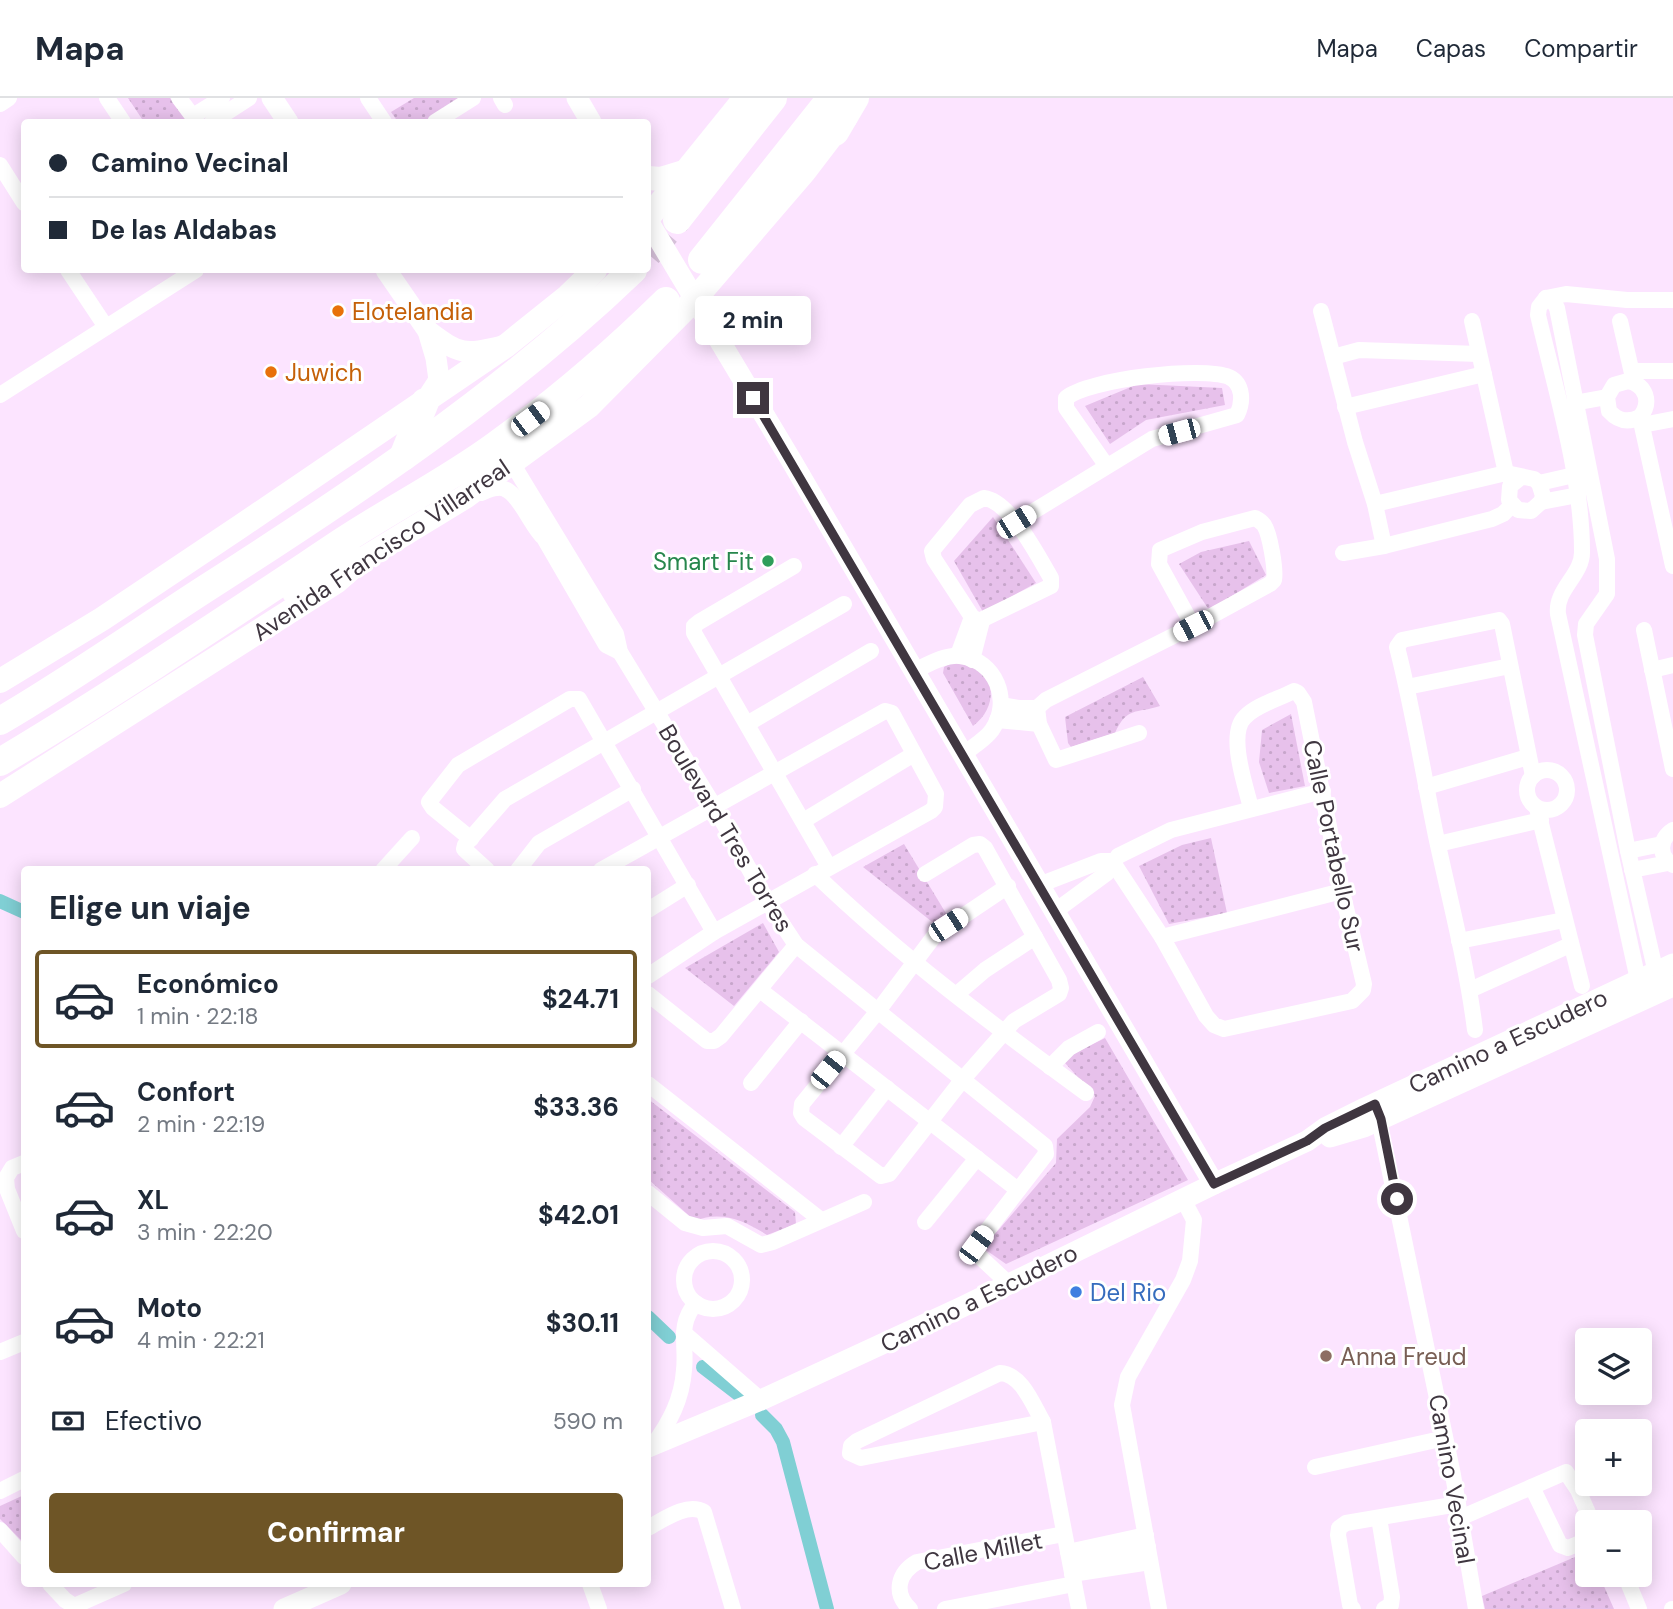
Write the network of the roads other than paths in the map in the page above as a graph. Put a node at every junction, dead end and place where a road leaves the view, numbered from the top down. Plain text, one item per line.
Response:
1 (9, 98) edge
2 (107, 98) edge
3 (179, 98) edge
4 (222, 98) edge
5 (249, 98) edge
6 (272, 98) edge
7 (368, 98) edge
8 (473, 98) edge
9 (577, 98) edge
10 (745, 98) edge
11 (773, 98) edge
12 (831, 98) edge
13 (855, 98) edge
14 (861, 98) edge
15 (0, 104) edge
16 (121, 119) edge
17 (195, 119) edge
18 (217, 119) edge
19 (286, 119) edge
20 (382, 119) edge
21 (440, 119) edge
22 (589, 119) edge
23 (835, 132) junction
24 (0, 165) edge
25 (687, 172) junction
26 (651, 178) edge
27 (21, 198) edge
28 (651, 215) tunnel mouth
29 (677, 219) tunnel mouth
30 (651, 224) edge
31 (702, 260) dead end
32 (70, 273) edge
33 (191, 273) edge
34 (388, 273) edge
35 (592, 273) edge
36 (630, 273) edge
37 (1546, 298) junction
38 (695, 299) junction
39 (1673, 300) edge
40 (666, 301) dead end
41 (1321, 311) dead end
42 (1472, 321) dead end
43 (1620, 321) dead end
44 (106, 327) junction
45 (428, 331) junction
46 (507, 345) junction
47 (1479, 354) junction
48 (1333, 357) junction
49 (1673, 371) edge
50 (1484, 374) junction
51 (1633, 377) junction
52 (1, 391) edge
53 (425, 402) junction
54 (1608, 404) junction
55 (1345, 407) junction
56 (1576, 410) junction
57 (1673, 419) edge
58 (1641, 421) junction
59 (403, 457) junction
60 (512, 463) junction
61 (1106, 465) junction
62 (1582, 474) junction
63 (1513, 475) junction
64 (1539, 483) junction
65 (1578, 495) junction
66 (465, 497) junction
67 (1541, 502) junction
68 (1375, 504) junction
69 (1512, 505) junction
70 (1668, 521) edge
71 (1016, 522) junction
72 (549, 536) junction
73 (1384, 546) junction
74 (1343, 553) dead end
75 (1582, 559) junction
76 (1607, 559) junction
77 (360, 561) junction
78 (794, 566) dead end
79 (1673, 566) edge
80 (844, 604) dead end
81 (974, 616) junction
82 (1586, 624) junction
83 (1562, 625) junction
84 (1193, 626) junction
85 (1644, 630) dead end
86 (871, 651) dead end
87 (171, 654) junction
88 (965, 657) junction
89 (1673, 665) edge
90 (1510, 666) junction
91 (1652, 670) junction
92 (914, 671) junction
93 (719, 676) junction
94 (0, 681) edge
95 (1407, 687) junction
96 (657, 712) junction
97 (999, 712) junction
98 (1038, 716) junction
99 (1668, 720) edge
100 (0, 721) edge
101 (747, 724) junction
102 (1139, 733) dead end
103 (605, 741) junction
104 (914, 754) junction
105 (962, 754) junction
106 (1528, 757) junction
107 (0, 762) edge
108 (1673, 769) edge
109 (774, 771) junction
110 (1533, 776) junction
111 (1614, 776) junction
112 (1595, 780) junction
113 (1426, 787) junction
114 (1565, 787) junction
115 (633, 789) junction
116 (1323, 791) junction
117 (0, 796) edge
118 (714, 806) junction
119 (1251, 808) junction
120 (1539, 814) junction
121 (803, 821) junction
122 (1673, 830) edge
123 (660, 837) junction
124 (412, 838) dead end
125 (471, 839) junction
126 (1438, 844) junction
127 (1662, 844) junction
128 (1630, 860) junction
129 (1112, 861) junction
130 (1612, 863) junction
131 (1671, 864) edge
132 (387, 866) edge
133 (483, 866) edge
134 (521, 866) edge
135 (608, 866) edge
136 (822, 871) junction
137 (925, 874) dead end
138 (688, 885) junction
139 (1039, 885) junction
140 (1008, 886) junction
141 (1342, 891) junction
142 (767, 901) junction
143 (651, 907) edge
144 (1054, 912) junction
145 (1564, 920) junction
146 (715, 932) junction
147 (1035, 937) junction
148 (1162, 937) junction
149 (1459, 941) junction
150 (796, 945) junction
151 (1570, 945) junction
152 (914, 961) junction
153 (651, 974) edge
154 (1657, 982) edge
155 (1582, 986) dead end
156 (760, 990) junction
157 (1470, 990) junction
158 (957, 994) junction
159 (651, 996) edge
160 (878, 1011) junction
161 (801, 1021) junction
162 (1475, 1030) dead end
163 (1098, 1032) dead end
164 (1003, 1033) junction
165 (842, 1054) junction
166 (1050, 1067) junction
167 (963, 1079) junction
168 (751, 1083) dead end
169 (651, 1086) edge
170 (887, 1088) junction
171 (1086, 1093) dead end
172 (1378, 1112) junction
173 (930, 1122) junction
174 (841, 1147) junction
175 (977, 1158) junction
176 (18, 1165) edge
177 (1214, 1184) junction
178 (1018, 1190) junction
179 (651, 1196) edge
180 (1182, 1199) junction
181 (864, 1202) dead end
182 (821, 1220) junction
183 (925, 1222) dead end
184 (21, 1223) edge
185 (708, 1228) junction
186 (745, 1237) junction
187 (711, 1250) junction
188 (730, 1256) junction
189 (1009, 1284) junction
190 (696, 1303) junction
191 (684, 1333) junction
192 (21, 1343) edge
193 (0, 1352) edge
194 (761, 1400) junction
195 (1043, 1422) junction
196 (1445, 1438) junction
197 (651, 1445) edge
198 (651, 1446) edge
199 (1315, 1467) dead end
200 (21, 1480) edge
201 (1532, 1487) junction
202 (0, 1491) edge
203 (1587, 1510) edge
204 (1459, 1511) junction
205 (1379, 1517) junction
206 (651, 1527) edge
207 (0, 1530) edge
208 (1064, 1534) junction
209 (1575, 1545) edge
210 (1148, 1548) junction
211 (21, 1554) edge
212 (1071, 1568) junction
213 (53, 1587) edge
214 (117, 1587) edge
215 (334, 1587) edge
216 (591, 1587) edge
217 (1630, 1587) edge
218 (284, 1609) edge
219 (599, 1609) edge
220 (733, 1609) edge
221 (910, 1609) edge
222 (945, 1609) edge
223 (1079, 1609) edge
224 (1159, 1609) edge
225 (1353, 1609) edge
226 (1384, 1609) edge
227 (1476, 1609) edge
228 (1639, 1609) edge

1 - 15 street
2 - 16 street
3 - 17 street
4 - 17 street
5 - 18 street
6 - 19 street
7 - 20 street
8 - 21 street
9 - 22 street
10 - 25 main road
11 - 29 highway
12 - 31 highway
13 - 23 highway
14 - 23 main road, Avenida Francisco Villarreal
23 - 38 main road, Avenida Francisco Villarreal
24 - 27 street
25 - 26 main road
25 - 28 main road
30 - 38 street
32 - 44 street
33 - 44 street
34 - 45 street
35 - 46 main road
36 - 59 highway
37 - 39 street
37 - 56 street
37 - 62 street
38 - 60 main road, Avenida Francisco Villarreal
38 - 92 street
40 - 87 highway, Avenida Francisco Villarreal
41 - 48 street
42 - 47 street
43 - 51 street
44 - 52 street
45 - 46 street
45 - 53 street
46 - 53 main road
47 - 48 street
47 - 50 street
48 - 55 street
49 - 51 street
50 - 55 street
50 - 63 street
51 - 54 street
51 - 58 street
53 - 59 highway
53 - 94 main road
54 - 56 street
54 - 58 street
55 - 68 street
56 - 62 street
57 - 58 street
58 - 70 street
59 - 100 highway
60 - 66 main road, Avenida Francisco Villarreal
60 - 72 street, Boulevard Tres Torres
61 - 61 street
61 - 71 street
62 - 64 street
62 - 65 street
62 - 76 street
63 - 64 street
63 - 68 street
63 - 69 street
64 - 67 street
65 - 67 street
65 - 75 street
66 - 72 street
66 - 77 main road, Avenida Francisco Villarreal
67 - 69 street
68 - 73 street
69 - 73 street
70 - 79 street
71 - 81 street
71 - 81 street
72 - 96 street, Boulevard Tres Torres
73 - 74 street
75 - 76 street
75 - 83 street
76 - 82 street
77 - 87 highway
77 - 117 main road, Avenida Francisco Villarreal
78 - 93 street
80 - 93 street
81 - 88 street
82 - 83 street
82 - 111 street
83 - 112 street
84 - 84 street
84 - 98 street
85 - 91 street
86 - 101 street
87 - 107 highway, Avenida Francisco Villarreal
88 - 92 street
88 - 97 street
89 - 91 street
90 - 95 street
90 - 95 street
90 - 106 street
91 - 99 street
92 - 105 street
93 - 96 street
93 - 101 street
95 - 113 street
96 - 103 street
96 - 118 street, Boulevard Tres Torres
97 - 98 street
97 - 105 street
98 - 102 street
99 - 108 street
101 - 109 street
103 - 115 street
103 - 125 street
103 - 125 street
104 - 109 street
104 - 121 street
104 - 136 street
105 - 139 street
106 - 110 street
106 - 113 street
109 - 118 street
109 - 121 street
110 - 114 street
110 - 120 street
111 - 112 street
111 - 128 street
112 - 114 street
112 - 130 street
113 - 126 street
114 - 120 street
115 - 123 street
115 - 134 street
116 - 119 street
116 - 119 street, Calle Portabello Sur
116 - 141 street, Calle Portabello Sur
118 - 123 street
118 - 142 street, Boulevard Tres Torres
119 - 129 street
120 - 126 street
120 - 145 street
121 - 136 street
122 - 127 street
123 - 135 street
123 - 138 street
124 - 132 street
125 - 133 street
126 - 149 street
127 - 128 street
127 - 131 street
128 - 130 street
128 - 131 street
128 - 154 street
129 - 139 street
129 - 144 street
129 - 148 street
130 - 154 street
136 - 142 street
136 - 152 street
137 - 140 street
138 - 143 street
138 - 146 street
139 - 144 street
140 - 147 street
140 - 152 street
141 - 148 street
141 - 148 street, Calle Portabello Sur
142 - 146 street
142 - 150 street, Boulevard Tres Torres
144 - 177 street
145 - 149 street
145 - 151 street
146 - 153 street
147 - 158 street
147 - 164 street
149 - 157 street
150 - 156 street
150 - 160 street, Boulevard Tres Torres
151 - 155 street
151 - 157 street
152 - 158 street
152 - 160 street
154 - 172 street, Camino a Escudero
156 - 159 street
156 - 161 street
157 - 162 street
158 - 164 street
160 - 165 street
160 - 167 street, Boulevard Tres Torres
161 - 165 street
161 - 168 street
163 - 166 street
164 - 166 street
164 - 167 street
165 - 170 street
165 - 174 street
166 - 171 street
167 - 173 street
167 - 178 street, Boulevard Tres Torres
169 - 182 street
170 - 173 street
170 - 174 street
172 - 177 street, Camino a Escudero
172 - 196 street, Camino Vecinal
173 - 174 street
173 - 175 street
175 - 178 street
175 - 183 street
176 - 184 street
177 - 180 street, Camino a Escudero
178 - 189 street
179 - 185 street
180 - 189 street, Camino a Escudero
180 - 210 street
181 - 182 street
182 - 186 street
185 - 186 street
185 - 187 street
186 - 188 street
187 - 188 street
187 - 190 street
188 - 190 street
189 - 194 street, Camino a Escudero
190 - 191 street
191 - 194 street
191 - 197 street
192 - 193 street
194 - 198 street, Camino a Escudero
195 - 195 street
195 - 208 street
196 - 199 street
196 - 204 street, Camino Vecinal
200 - 202 street
201 - 203 street
201 - 204 street
201 - 209 street
204 - 205 street
204 - 227 street, Camino Vecinal
205 - 225 street
205 - 226 street
206 - 220 street
207 - 211 street
208 - 212 street
208 - 221 street, Calle Millet
210 - 212 street
210 - 212 street
210 - 224 street
212 - 222 street, Calle Millet
212 - 223 street
213 - 214 street
215 - 218 street
216 - 219 street
217 - 228 street

